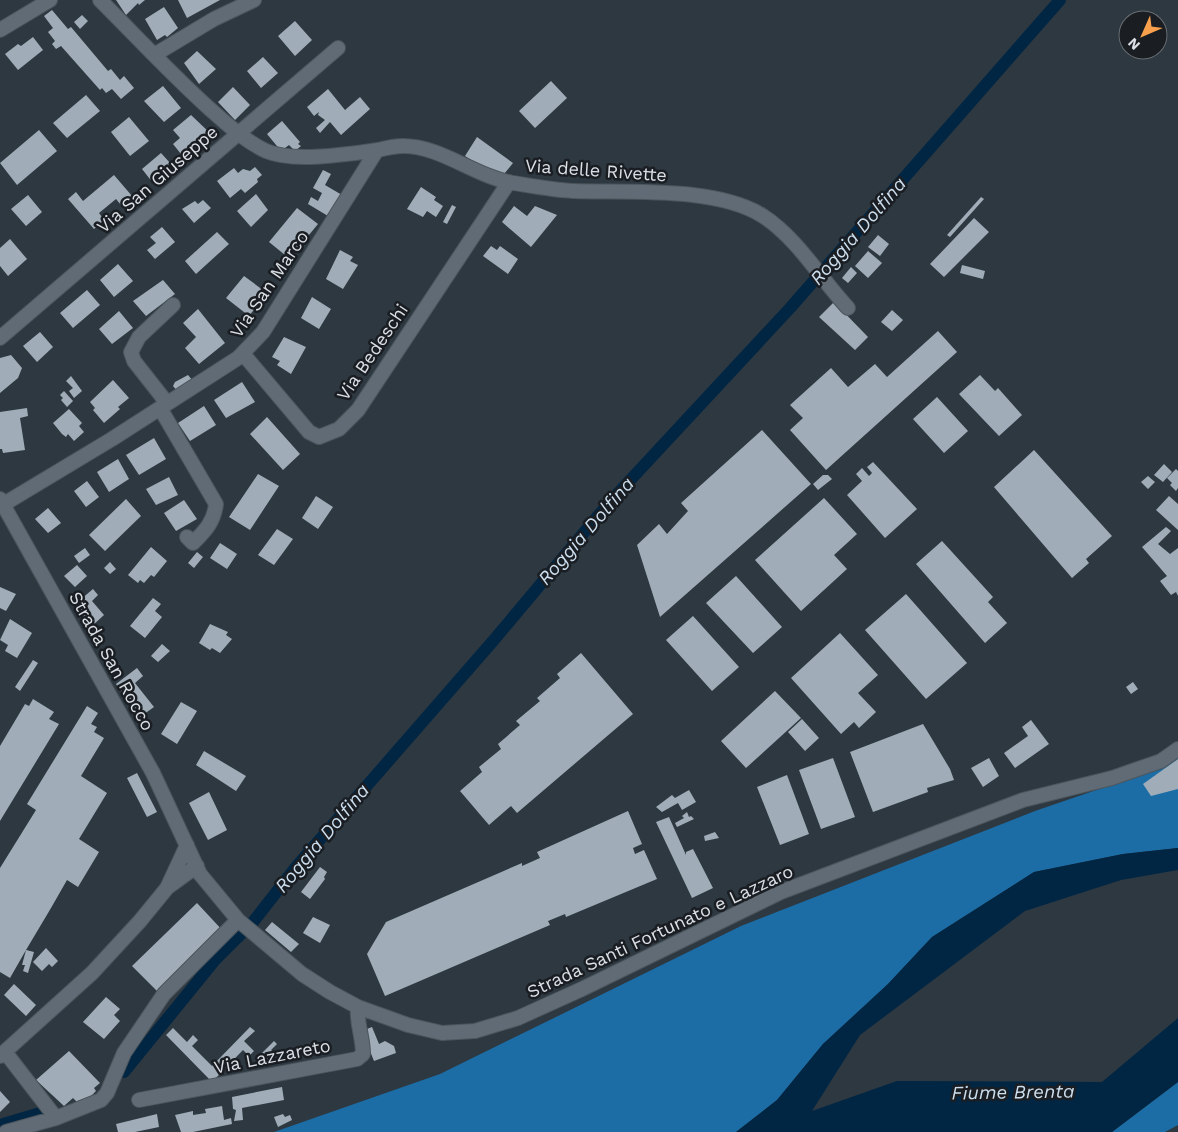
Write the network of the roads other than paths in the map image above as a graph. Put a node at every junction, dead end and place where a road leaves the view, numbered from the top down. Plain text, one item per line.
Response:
1 (50, 0) edge
2 (100, 0) edge
3 (254, 0) edge
4 (0, 30) edge
5 (338, 48) dead end
6 (154, 55) junction
7 (238, 134) junction
8 (377, 150) junction
9 (508, 182) junction
10 (173, 305) dead end
11 (848, 308) dead end
12 (0, 338) edge
13 (244, 355) junction
14 (164, 406) junction
15 (2, 501) edge
16 (186, 537) dead end
17 (1178, 749) edge
18 (187, 845) junction
19 (196, 866) junction
20 (167, 888) junction
21 (241, 922) junction
22 (358, 1006) junction
23 (2, 1054) edge
24 (139, 1100) dead end
25 (56, 1118) junction
26 (6, 1132) edge

1 - 4 street
2 - 6 street, Via delle Rivette
3 - 6 street
5 - 7 street, Via San Giuseppe
6 - 7 street, Via delle Rivette
7 - 8 street, Via delle Rivette
7 - 12 street, Via San Giuseppe
8 - 9 street, Via delle Rivette
8 - 13 street, Via San Marco
9 - 11 street, Via delle Rivette
9 - 13 street, Via Bedeschi
10 - 14 street
13 - 14 street, Via San Marco
14 - 15 street, Via San Marco
14 - 16 street
15 - 18 street, Strada San Rocco
17 - 22 street, Strada Santi Fortunato e Lazzaro
18 - 19 street, Strada Santi Fortunato e Lazzaro
18 - 20 street
19 - 20 street
19 - 21 street, Strada Santi Fortunato e Lazzaro
20 - 23 street
21 - 22 street, Strada Santi Fortunato e Lazzaro
21 - 25 street
22 - 24 street, Via Lazzareto
23 - 25 street
25 - 26 street

